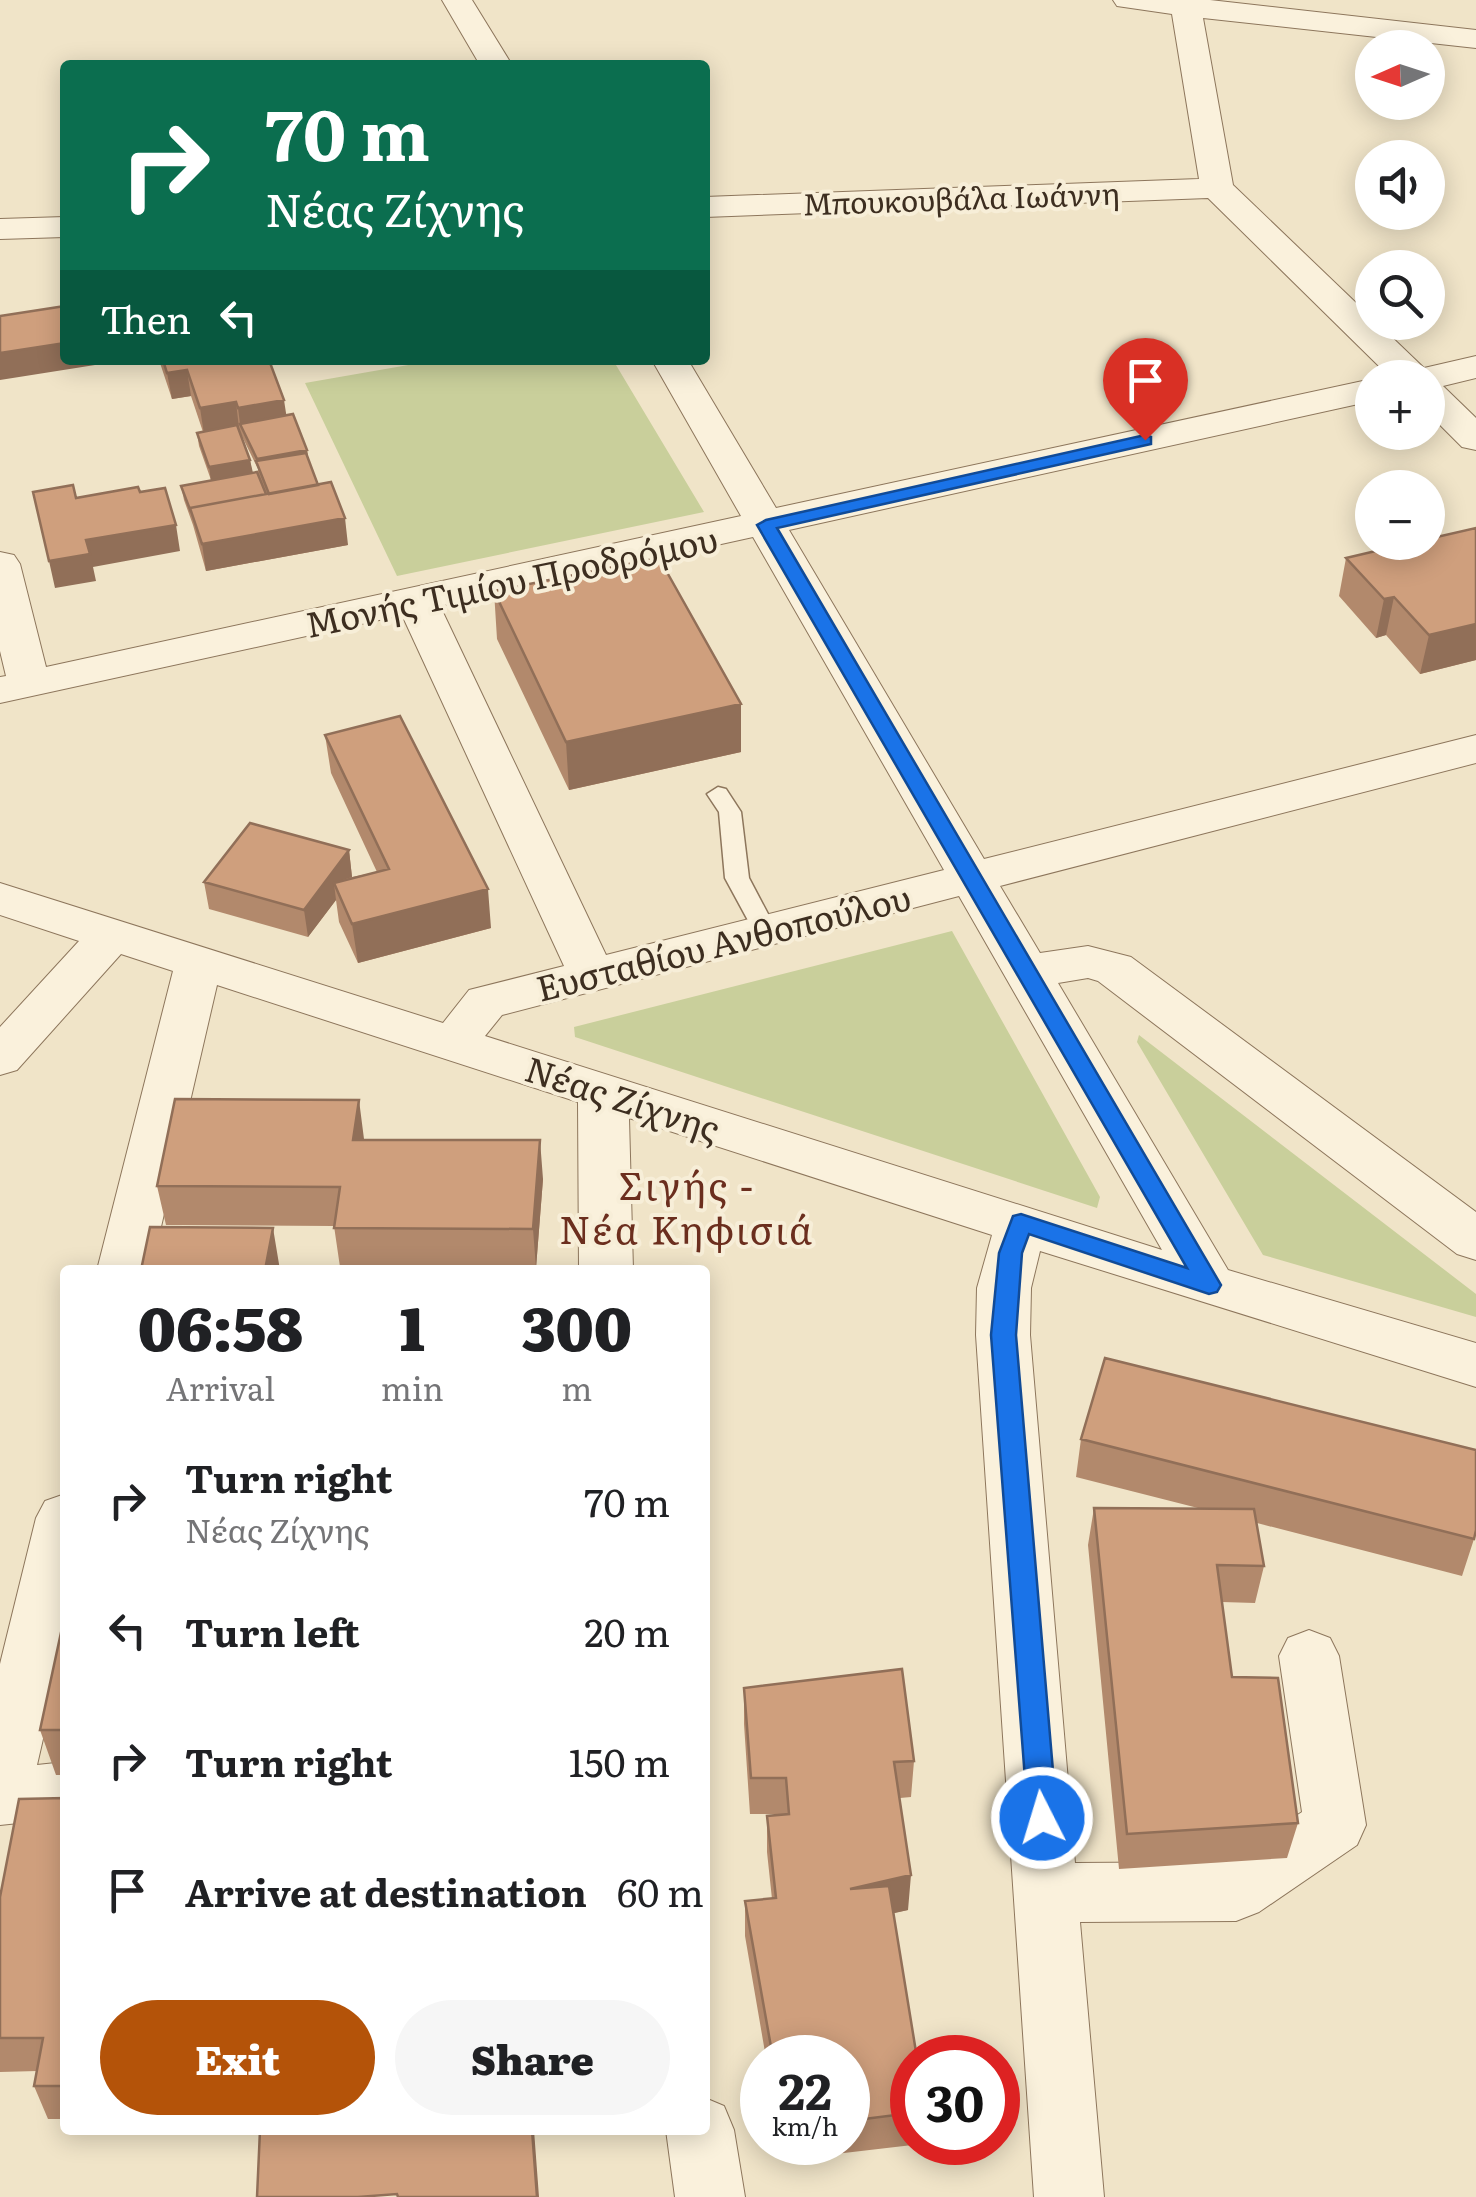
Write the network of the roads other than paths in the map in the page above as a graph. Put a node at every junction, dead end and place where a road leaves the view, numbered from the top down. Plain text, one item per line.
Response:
1 (458, 0) edge
2 (1128, 0) edge
3 (1186, 7) junction
4 (1476, 39) edge
5 (493, 60) edge
6 (1217, 188) junction
7 (710, 207) edge
8 (60, 227) edge
9 (0, 229) edge
10 (1394, 360) edge
11 (673, 365) edge
12 (1476, 367) edge
13 (1445, 374) edge
14 (1355, 394) edge
15 (1445, 409) edge
16 (1476, 439) edge
17 (766, 525) junction
18 (0, 564) edge
19 (416, 600) junction
20 (14, 687) edge
21 (1476, 748) edge
22 (718, 794) dead end
23 (971, 878) junction
24 (0, 899) edge
25 (765, 930) junction
26 (112, 934) junction
27 (199, 962) junction
28 (1026, 972) junction
29 (592, 975) junction
30 (457, 1044) junction
31 (0, 1058) edge
32 (603, 1090) junction
33 (1021, 1223) junction
34 (1476, 1240) edge
35 (125, 1265) edge
36 (606, 1265) edge
37 (1209, 1285) junction
38 (1476, 1365) edge
39 (60, 1539) edge
40 (1309, 1656) dead end
41 (60, 1790) edge
42 (0, 1793) edge
43 (1048, 1894) junction
44 (701, 2135) edge
45 (710, 2197) edge
46 (1069, 2197) edge

1 - 5 street
2 - 3 street
3 - 4 street
3 - 6 street
6 - 7 street, Μπουκουβάλα Ιωάννη
6 - 10 street
8 - 9 street
11 - 17 street
12 - 13 street
14 - 17 street, Μονής Τιμίου Προδρόμου
15 - 16 street
17 - 19 street, Μονής Τιμίου Προδρόμου
17 - 23 street
18 - 20 street
19 - 20 street, Μονής Τιμίου Προδρόμου
19 - 29 street
21 - 23 street, Ευσταθίου Ανθοπούλου
22 - 25 lane
23 - 25 street, Ευσταθίου Ανθοπούλου
23 - 28 street
24 - 26 street, Νέας Ζίχνης
25 - 29 street, Ευσταθίου Ανθοπούλου
26 - 27 street, Νέας Ζίχνης
26 - 31 street
27 - 30 street, Νέας Ζίχνης
27 - 35 street
28 - 34 street
28 - 37 street
29 - 30 street, Ευσταθίου Ανθοπούλου
30 - 32 street, Νέας Ζίχνης
32 - 33 street, Νέας Ζίχνης
32 - 36 street
33 - 37 street, Νέας Ζίχνης
33 - 43 street
37 - 38 street, Νέας Ζίχνης
39 - 42 street
40 - 43 street
41 - 42 street
43 - 46 street
44 - 45 street

